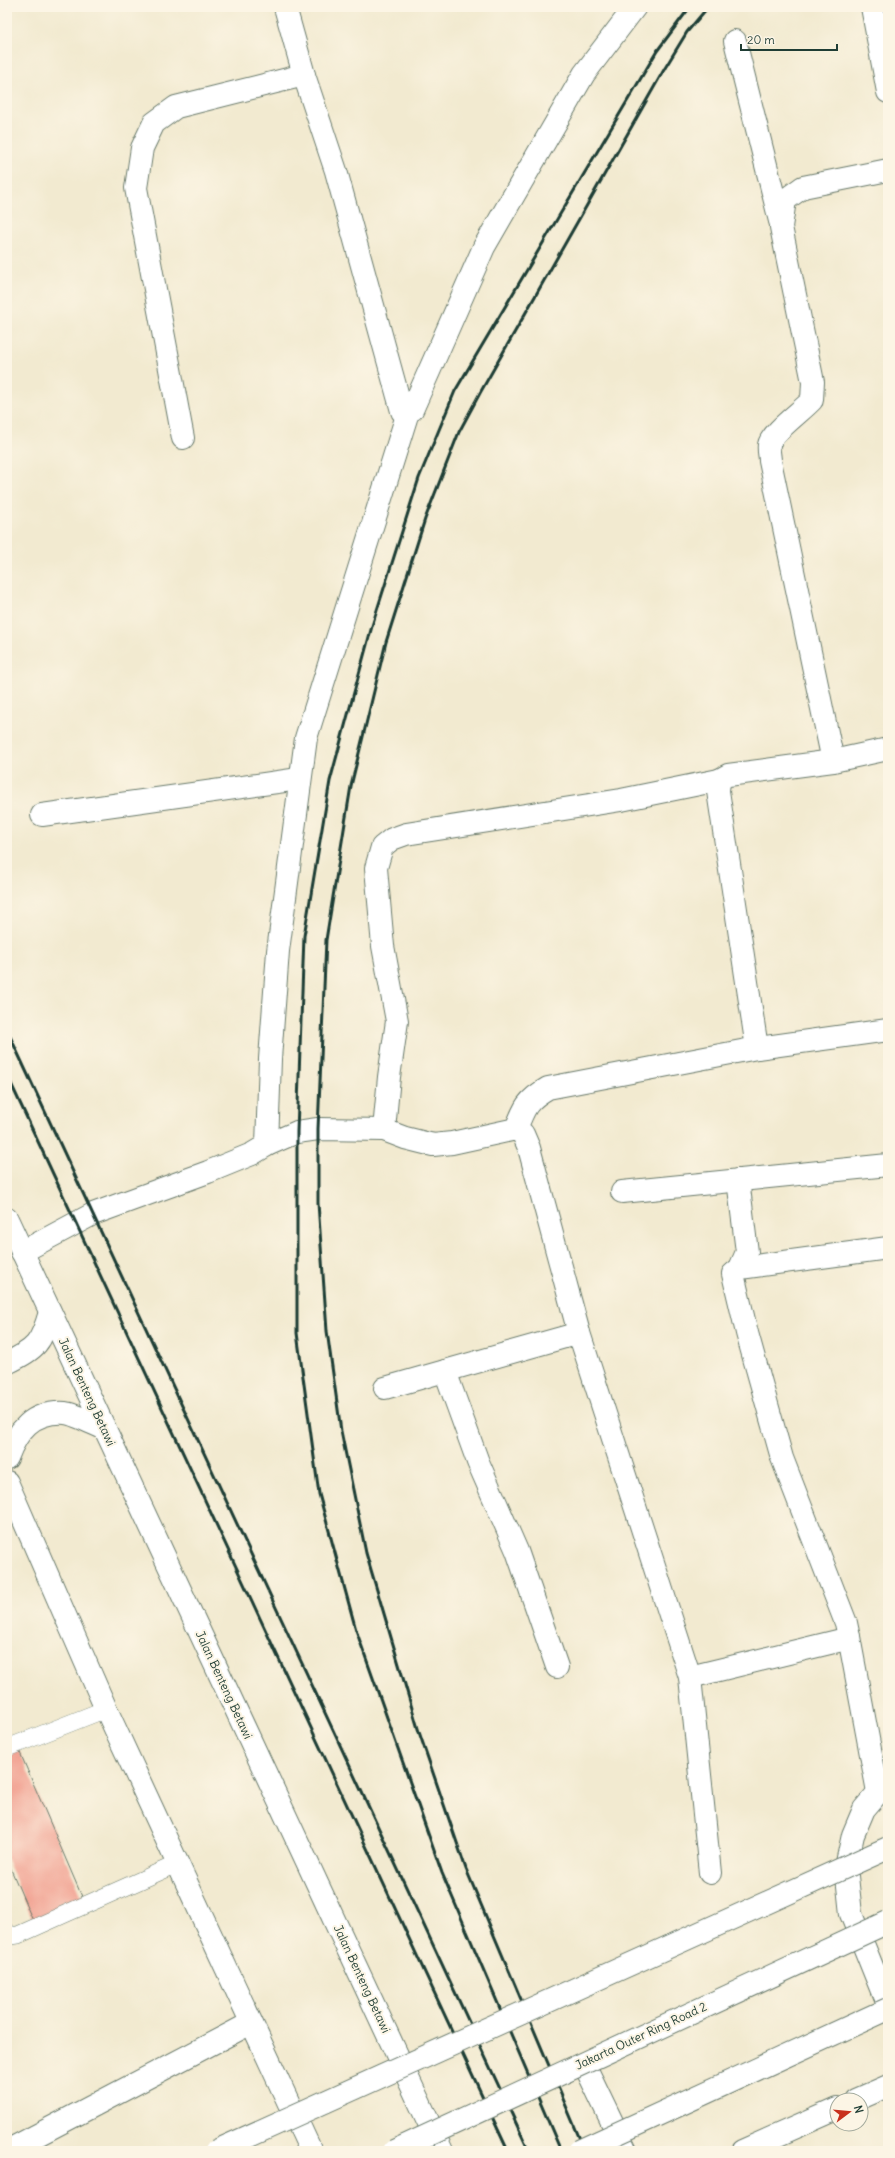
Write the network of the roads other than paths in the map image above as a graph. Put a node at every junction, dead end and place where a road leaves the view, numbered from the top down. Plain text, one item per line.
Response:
1 (285, 7) edge
2 (635, 7) edge
3 (872, 7) edge
4 (734, 41) dead end
5 (304, 75) junction
6 (888, 92) edge
7 (888, 170) edge
8 (781, 226) junction
9 (408, 412) junction
10 (183, 438) dead end
11 (888, 749) edge
12 (833, 761) junction
13 (299, 778) junction
14 (719, 780) junction
15 (42, 815) dead end
16 (888, 1030) edge
17 (757, 1048) junction
18 (516, 1129) junction
19 (384, 1130) junction
20 (267, 1145) junction
21 (888, 1165) edge
22 (738, 1180) junction
23 (622, 1192) dead end
24 (7, 1219) edge
25 (888, 1248) edge
26 (22, 1252) junction
27 (740, 1268) junction
28 (50, 1312) junction
29 (579, 1333) junction
30 (7, 1363) edge
31 (445, 1371) junction
32 (385, 1388) dead end
33 (105, 1429) junction
34 (7, 1458) edge
35 (7, 1482) edge
36 (849, 1637) junction
37 (557, 1667) dead end
38 (690, 1677) junction
39 (106, 1709) junction
40 (7, 1748) edge
41 (883, 1787) edge
42 (888, 1848) edge
43 (177, 1864) junction
44 (710, 1873) dead end
45 (888, 1922) edge
46 (7, 1932) edge
47 (888, 2007) edge
48 (251, 2023) junction
49 (588, 2070) dead end
50 (888, 2086) edge
51 (869, 2094) edge
52 (829, 2113) edge
53 (7, 2151) edge
54 (216, 2151) edge
55 (311, 2151) edge
56 (394, 2151) edge
57 (442, 2151) edge
58 (579, 2151) edge
59 (626, 2151) edge
60 (742, 2151) edge

1 - 5 main road
2 - 9 main road
3 - 6 main road
4 - 8 main road
5 - 9 main road
5 - 10 main road
7 - 8 main road
8 - 12 main road
9 - 13 main road
11 - 12 main road
12 - 14 main road
13 - 15 main road
13 - 20 main road
14 - 17 main road
14 - 19 main road
16 - 17 main road
17 - 18 main road
18 - 19 main road
18 - 29 main road
19 - 20 main road
20 - 26 main road
21 - 22 main road
22 - 23 main road
22 - 27 main road
24 - 26 main road, Jalan Benteng Betawi
25 - 27 main road
26 - 28 main road, Jalan Benteng Betawi
27 - 36 main road
28 - 30 main road
28 - 33 main road, Jalan Benteng Betawi
29 - 31 main road
29 - 38 main road
31 - 32 main road
31 - 37 main road
33 - 34 main road
33 - 57 main road, Jalan Benteng Betawi
35 - 39 main road
36 - 38 main road
36 - 41 main road
38 - 44 main road
39 - 40 lane
39 - 43 main road
41 - 47 main road
42 - 54 main road, bridge
43 - 46 lane
43 - 48 main road
45 - 56 main road, Jakarta Outer Ring Road 2, bridge
47 - 58 main road, bridge
48 - 53 main road
48 - 55 main road
49 - 59 main road
50 - 51 main road
52 - 60 main road

